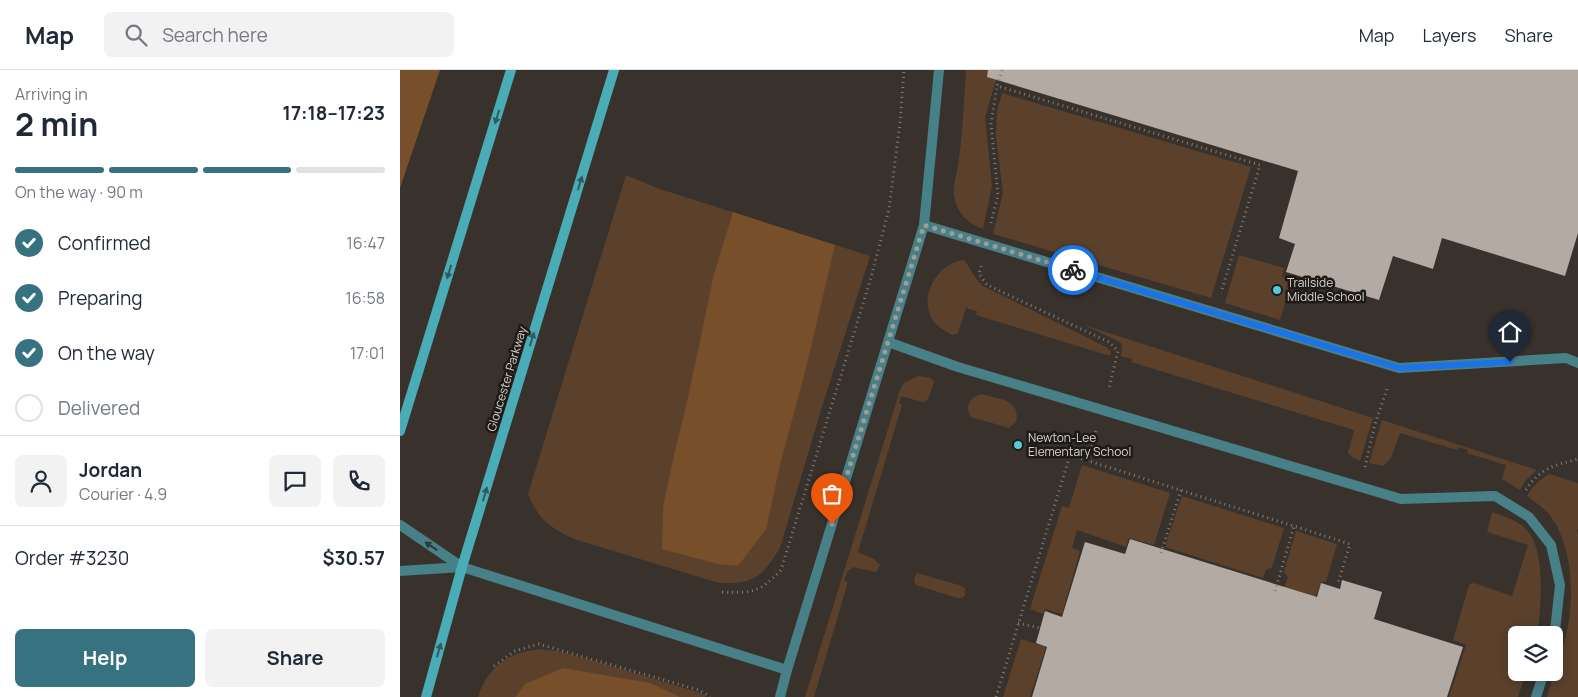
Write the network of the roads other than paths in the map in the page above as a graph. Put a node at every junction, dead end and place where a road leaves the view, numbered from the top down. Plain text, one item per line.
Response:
1 (511, 70) edge
2 (614, 70) edge
3 (939, 70) edge
4 (924, 225) junction
5 (888, 342) junction
6 (1578, 363) edge
7 (400, 431) edge
8 (400, 525) edge
9 (462, 567) junction
10 (400, 571) edge
11 (1556, 626) edge
12 (787, 670) junction
13 (1541, 681) edge
14 (426, 697) edge
15 (780, 697) edge
16 (1536, 697) edge

1 -> 7 main road
9 -> 2 main road, Gloucester Parkway
3 - 4 street
4 - 5 street
4 - 6 street
5 - 11 street
5 - 12 street
9 -> 8 street
9 - 10 street
9 - 12 street
14 -> 9 main road, Gloucester Parkway
12 - 15 street
13 - 16 street

